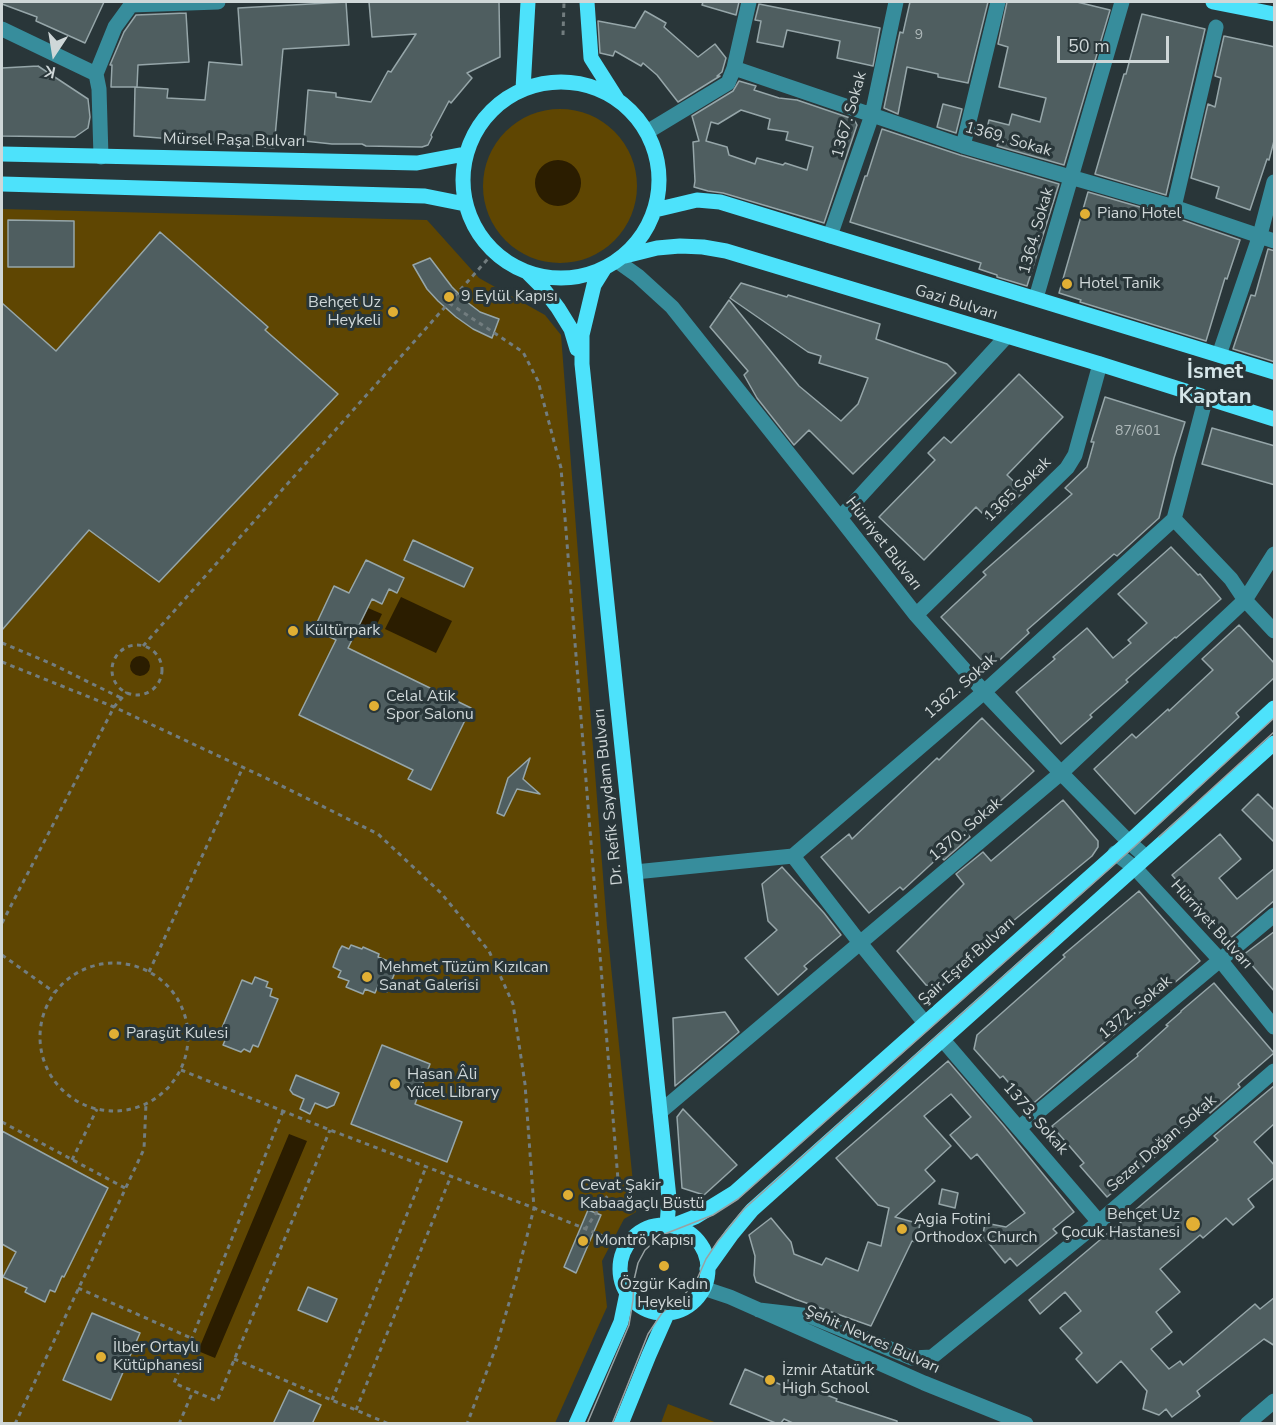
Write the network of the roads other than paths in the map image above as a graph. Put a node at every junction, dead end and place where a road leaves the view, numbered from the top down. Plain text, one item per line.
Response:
1 (218, 2) edge
2 (528, 2) edge
3 (586, 2) edge
4 (749, 2) edge
5 (896, 2) edge
6 (998, 2) edge
7 (1122, 2) edge
8 (1213, 2) edge
9 (1251, 5) edge
10 (1275, 15) edge
11 (1216, 27) dead end
12 (2, 29) edge
13 (734, 68) junction
14 (96, 74) junction
15 (523, 89) junction
16 (617, 99) junction
17 (872, 115) junction
18 (647, 132) junction
19 (963, 146) junction
20 (2, 154) edge
21 (465, 154) junction
22 (101, 157) junction
23 (1072, 177) junction
24 (1275, 182) edge
25 (2, 184) edge
26 (465, 204) junction
27 (1174, 207) junction
28 (655, 210) junction
29 (1260, 235) junction
30 (830, 236) junction
31 (1275, 241) edge
32 (621, 259) junction
33 (604, 269) junction
34 (528, 273) junction
35 (1036, 298) junction
36 (1006, 337) junction
37 (1219, 355) junction
38 (582, 364) junction
39 (1100, 364) junction
40 (1275, 372) edge
41 (1206, 397) junction
42 (1275, 419) edge
43 (840, 518) junction
44 (1174, 519) junction
45 (1275, 555) edge
46 (1245, 600) junction
47 (916, 615) junction
48 (1275, 632) edge
49 (984, 692) junction
50 (1275, 708) edge
51 (1275, 743) edge
52 (1061, 773) junction
53 (1129, 842) junction
54 (1115, 853) junction
55 (793, 856) junction
56 (1141, 862) junction
57 (635, 872) junction
58 (1275, 915) edge
59 (860, 943) junction
60 (1221, 961) junction
61 (925, 1023) junction
62 (1275, 1027) edge
63 (943, 1040) junction
64 (1275, 1071) edge
65 (660, 1112) junction
66 (1019, 1128) junction
67 (1099, 1222) junction
68 (669, 1226) junction
69 (707, 1269) junction
70 (703, 1288) junction
71 (627, 1293) junction
72 (759, 1310) junction
73 (668, 1312) junction
74 (1275, 1401) edge
75 (576, 1424) edge
76 (621, 1424) edge
77 (1026, 1424) edge
78 (1247, 1424) edge

1 - 14 street
2 - 15 main road
3 - 16 main road
4 - 13 street
5 - 17 street, 1367. Sokak
6 - 19 street
7 - 23 street, 1364. Sokak
8 - 9 main road
9 - 10 main road
11 - 27 street
12 - 14 street
13 - 17 street, 1369. Sokak
13 - 18 street
14 - 22 street
15 - 16 main road
15 - 21 main road
16 - 18 main road
17 - 19 street, 1369. Sokak
17 - 30 street, 1367. Sokak
18 - 28 main road
19 - 23 street, 1369. Sokak
20 - 22 main road, Mürsel Paşa Bulvarı
21 - 22 main road, Mürsel Paşa Bulvarı
21 - 26 main road
23 - 27 street, 1369. Sokak
23 - 35 street, 1364. Sokak
24 - 29 street
25 - 26 main road
26 - 34 main road
27 - 29 street, 1369. Sokak
28 - 30 main road, Gazi Bulvarı
28 - 32 main road
29 - 31 street, 1369. Sokak
29 - 37 street
30 - 35 main road, Gazi Bulvarı
32 - 33 main road
32 - 36 main road, Gazi Bulvarı
32 - 43 street, Hürriyet Bulvarı
33 - 34 main road
33 - 38 main road
34 - 38 main road
35 - 37 main road, Gazi Bulvarı
36 - 39 main road, Gazi Bulvarı
36 - 43 street
37 - 40 main road, Gazi Bulvarı
38 - 57 main road, Dr. Refik Saydam Bulvarı
39 - 41 main road, Gazi Bulvarı
39 - 47 street, 1365 Sokak
41 - 42 main road, Gazi Bulvarı
41 - 44 street
43 - 47 street, Hürriyet Bulvarı
44 - 46 street
44 - 49 street, 1362. Sokak
45 - 46 street, 1370. Sokak
46 - 48 street
46 - 52 street, 1370. Sokak
47 - 49 street, Hürriyet Bulvarı
49 - 52 street, Hürriyet Bulvarı
49 - 55 street, 1362. Sokak
50 - 53 main road, Şair Eşref Bulvarı
51 - 56 main road
52 - 53 street, Hürriyet Bulvarı
52 - 59 street, 1370. Sokak
53 - 54 main road, Şair Eşref Bulvarı
53 - 56 street, Hürriyet Bulvarı
54 - 56 street, Hürriyet Bulvarı
54 - 61 main road, Şair Eşref Bulvarı
55 - 57 street
55 - 59 street
56 - 60 street, Hürriyet Bulvarı
56 - 63 main road
57 - 65 main road, Dr. Refik Saydam Bulvarı
58 - 60 street, 1372. Sokak
59 - 61 street
59 - 65 street, 1370. Sokak
60 - 62 street, Hürriyet Bulvarı
60 - 66 street, 1372. Sokak
61 - 68 main road, Şair Eşref Bulvarı
63 - 66 street, 1373. Sokak
63 - 69 main road
64 - 67 street, Sezer Doğan Sokak
65 - 68 main road, Dr. Refik Saydam Bulvarı
66 - 67 street, 1373. Sokak
67 - 72 street, Sezer Doğan Sokak
68 - 69 main road
68 - 71 main road
69 - 70 main road
70 - 72 street, Şehit Nevres Bulvarı
70 - 73 main road
71 - 73 main road
71 - 75 main road
72 - 77 street, Şehit Nevres Bulvarı
73 - 76 main road
74 - 78 street

